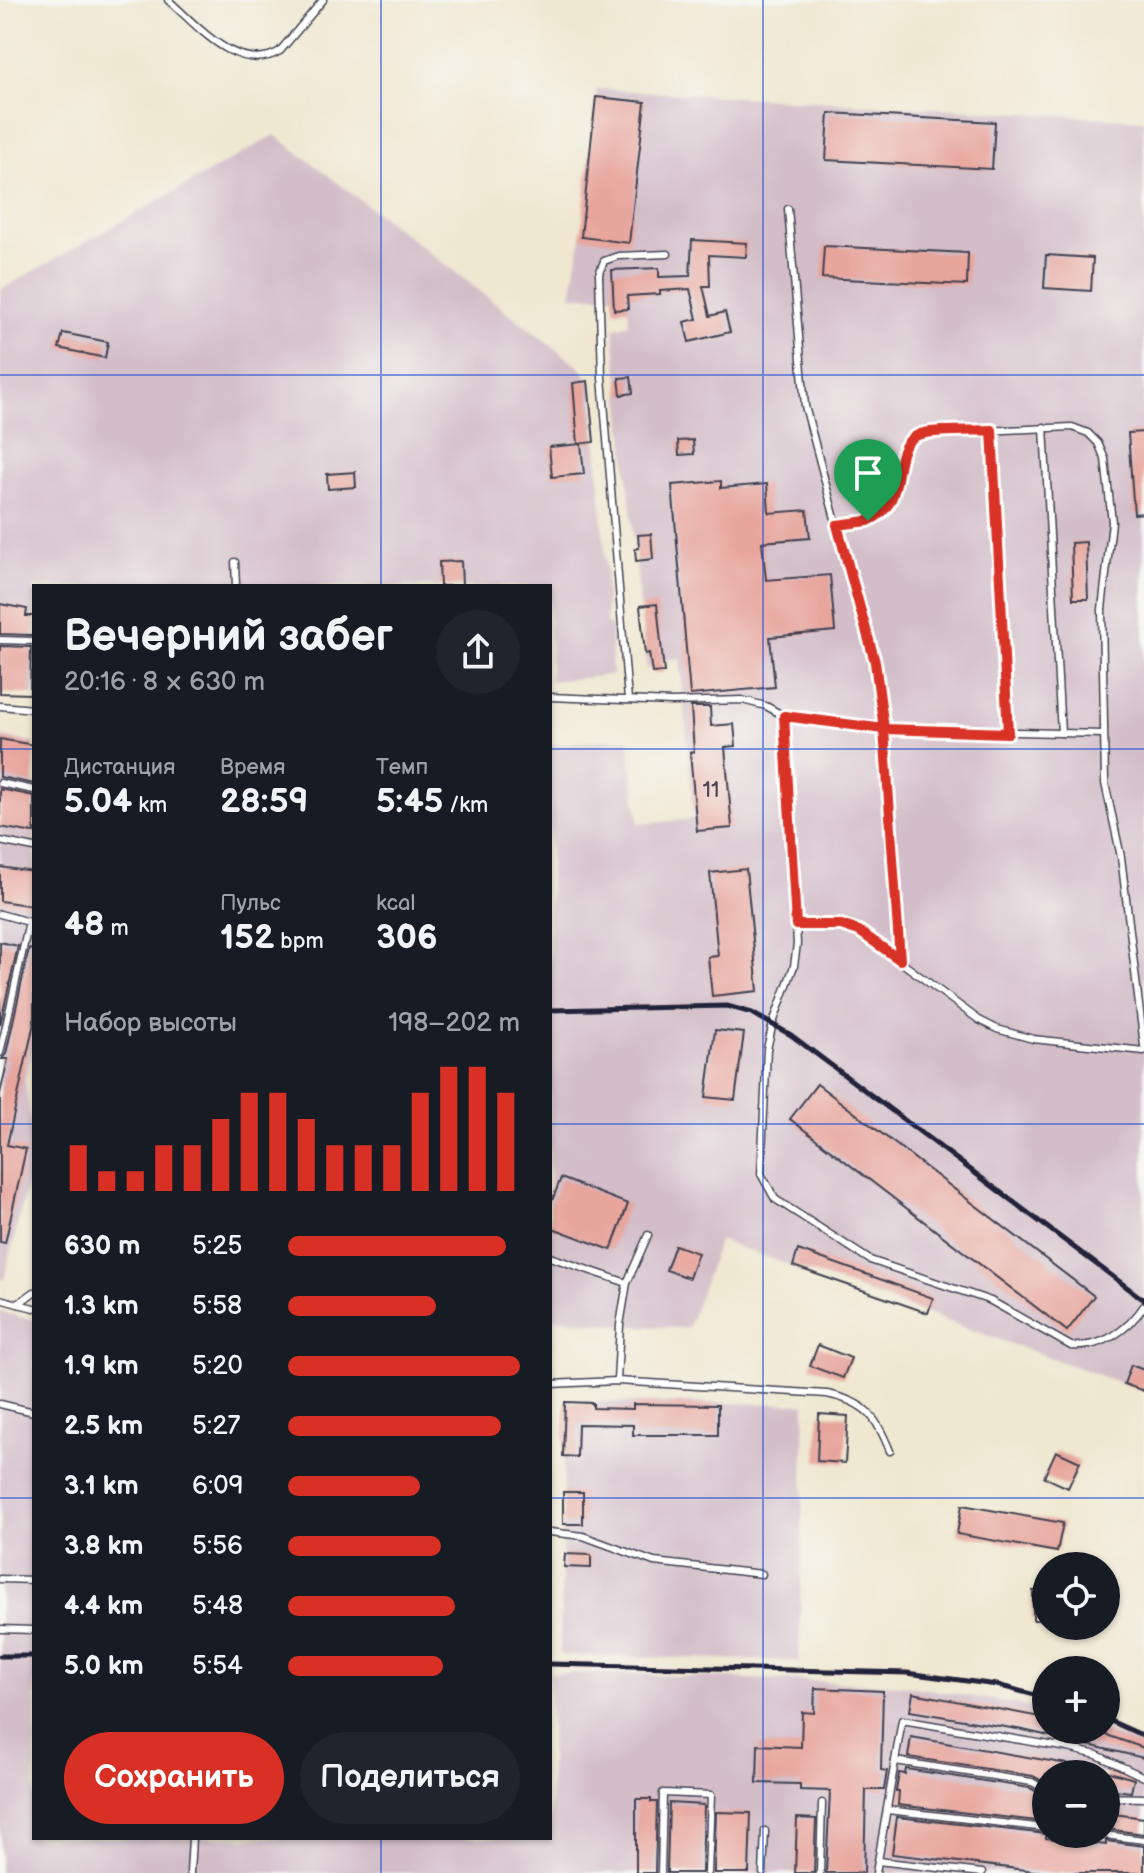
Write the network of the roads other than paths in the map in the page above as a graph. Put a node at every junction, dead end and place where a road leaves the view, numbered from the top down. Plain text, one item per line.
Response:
1 (168, 0) edge
2 (323, 0) edge
3 (788, 209) dead end
4 (668, 254) dead end
5 (1044, 427) junction
6 (992, 430) junction
7 (837, 525) junction
8 (235, 562) dead end
9 (236, 584) edge
10 (0, 640) edge
11 (32, 641) edge
12 (552, 697) edge
13 (628, 700) junction
14 (0, 706) edge
15 (32, 709) edge
16 (784, 716) junction
17 (884, 729) junction
18 (1008, 733) junction
19 (1061, 733) junction
20 (1103, 734) junction
21 (0, 783) edge
22 (32, 790) edge
23 (0, 841) edge
24 (32, 848) edge
25 (0, 914) edge
26 (32, 921) edge
27 (796, 925) junction
28 (900, 960) junction
29 (1144, 1048) edge
30 (0, 1053) edge
31 (648, 1235) dead end
32 (552, 1258) edge
33 (627, 1283) junction
34 (32, 1294) edge
35 (0, 1299) edge
36 (18, 1304) junction
37 (1144, 1306) edge
38 (32, 1308) edge
39 (617, 1381) junction
40 (552, 1384) edge
41 (0, 1404) edge
42 (32, 1412) edge
43 (890, 1451) dead end
44 (552, 1532) edge
45 (762, 1574) dead end
46 (0, 1579) edge
47 (32, 1580) edge
48 (0, 1629) edge
49 (32, 1630) edge
50 (895, 1761) junction
51 (1144, 1777) edge
52 (1032, 1782) edge
53 (1120, 1797) edge
54 (1144, 1798) edge
55 (822, 1803) dead end
56 (887, 1810) junction
57 (1032, 1826) edge
58 (765, 1831) dead end
59 (1120, 1837) edge
60 (192, 1840) edge
61 (1144, 1840) edge
62 (878, 1861) junction
63 (190, 1873) edge
64 (661, 1873) edge
65 (708, 1873) edge
66 (763, 1873) edge
67 (820, 1873) edge
68 (876, 1873) edge
69 (982, 1873) edge

1 - 2 lane
3 - 7 lane
4 - 13 lane
5 - 6 lane
5 - 19 lane
5 - 20 lane
6 - 7 lane
6 - 18 lane
7 - 17 lane
8 - 9 lane
10 - 11 lane
12 - 13 lane
13 - 16 lane
14 - 15 lane
16 - 17 lane
16 - 27 lane
17 - 18 lane
17 - 28 lane
18 - 19 lane
19 - 20 lane
20 - 29 lane
21 - 22 lane
23 - 24 lane
25 - 26 lane
26 - 30 lane
27 - 28 lane
27 - 37 lane
28 - 29 lane
31 - 33 lane
32 - 33 lane
33 - 39 lane
34 - 36 lane
35 - 36 lane
36 - 38 lane
39 - 40 lane
39 - 43 lane
41 - 42 lane
44 - 45 lane
46 - 47 lane
48 - 49 lane
50 - 51 lane
50 - 52 lane
50 - 56 lane
53 - 54 lane
55 - 67 lane
56 - 57 lane
56 - 62 lane
58 - 66 lane
59 - 61 lane
60 - 63 lane
62 - 68 lane
62 - 69 lane
64 - 65 lane

